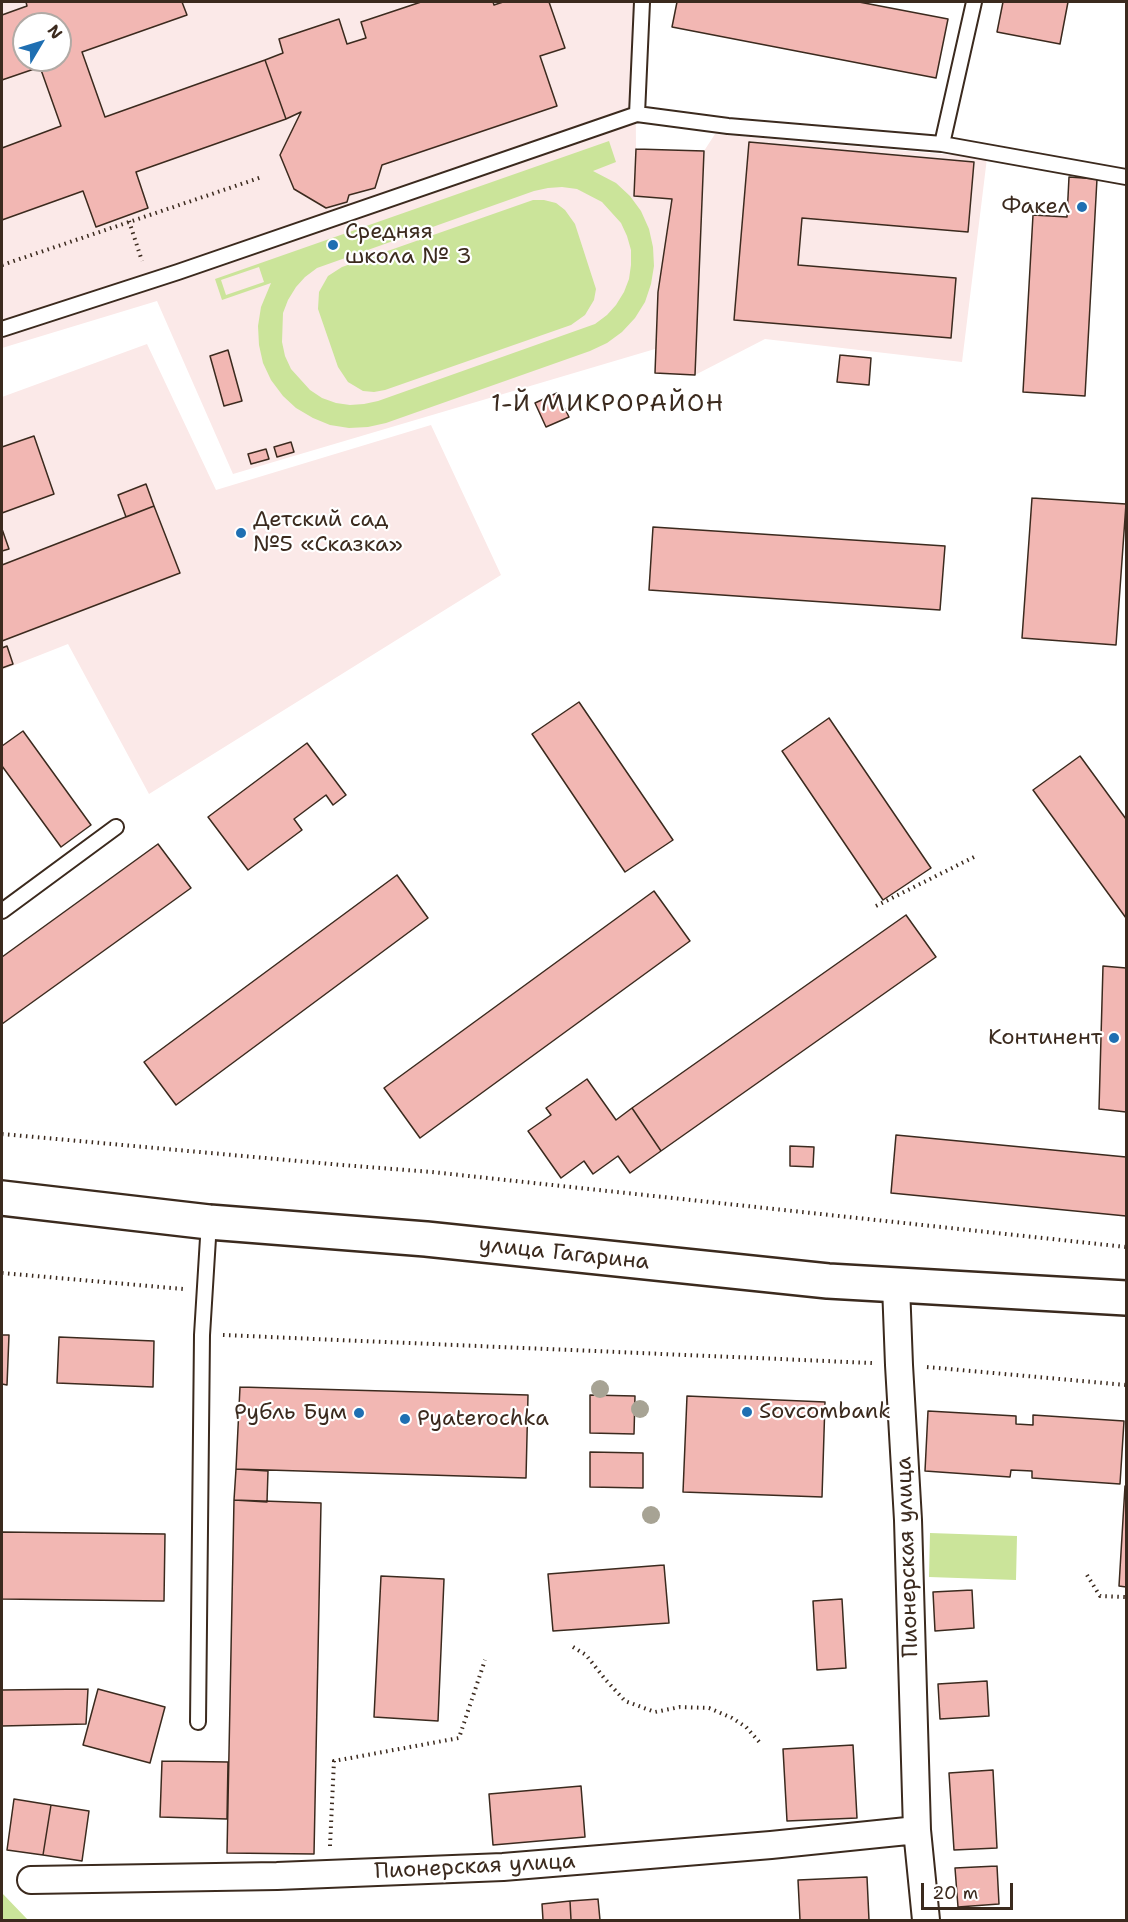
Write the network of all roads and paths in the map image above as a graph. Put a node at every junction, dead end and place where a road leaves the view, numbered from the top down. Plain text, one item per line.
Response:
1 (642, 2) edge
2 (972, 2) edge
3 (637, 114) junction
4 (942, 144) junction
5 (261, 177) dead end
6 (1126, 177) edge
7 (129, 222) junction
8 (2, 265) edge
9 (149, 281) junction
10 (2, 329) edge
11 (116, 828) dead end
12 (974, 857) dead end
13 (876, 906) dead end
14 (2, 911) edge
15 (2, 1134) edge
16 (2, 1198) edge
17 (209, 1222) junction
18 (1126, 1247) edge
19 (2, 1273) edge
20 (896, 1285) junction
21 (204, 1291) junction
22 (1126, 1298) edge
23 (202, 1335) junction
24 (899, 1365) junction
25 (1126, 1384) edge
26 (1087, 1575) dead end
27 (1126, 1597) edge
28 (573, 1647) dead end
29 (485, 1660) dead end
30 (198, 1722) dead end
31 (761, 1744) dead end
32 (917, 1830) junction
33 (329, 1874) junction
34 (31, 1880) dead end
35 (926, 1920) edge

1 - 3 lane
2 - 4 lane
3 - 4 lane
3 - 9 lane
4 - 6 lane
5 - 7 path
7 - 8 path
7 - 9 path
9 - 10 lane
11 - 14 lane
12 - 13 path
15 - 18 path
16 - 17 main road, улица Гагарина
17 - 20 main road, улица Гагарина
17 - 21 lane
19 - 21 path
20 - 22 main road, улица Гагарина
20 - 24 street, Пионерская улица
21 - 23 lane
23 - 24 path
23 - 30 lane
24 - 25 path
24 - 32 street, Пионерская улица
26 - 27 path
28 - 31 path
29 - 33 path
32 - 33 street, Пионерская улица
32 - 35 street, Пионерская улица
33 - 34 street, Пионерская улица

